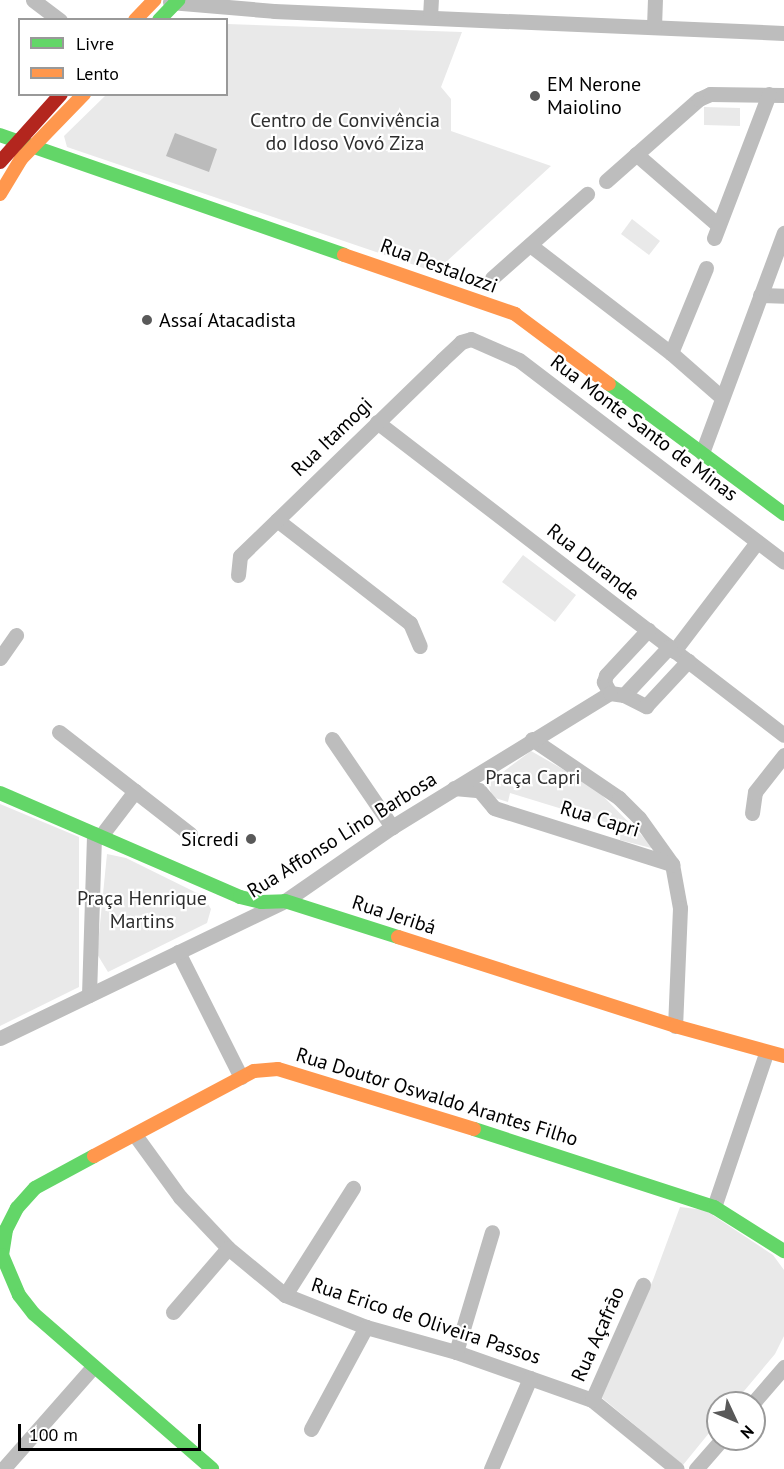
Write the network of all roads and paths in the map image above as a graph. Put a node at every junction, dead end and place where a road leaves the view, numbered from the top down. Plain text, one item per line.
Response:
1 (154, 0) edge
2 (431, 0) edge
3 (655, 0) edge
4 (177, 1) edge
5 (42, 3) edge
6 (430, 17) junction
7 (58, 18) edge
8 (137, 18) edge
9 (161, 18) edge
10 (654, 27) junction
11 (784, 33) edge
12 (776, 94) edge
13 (59, 96) edge
14 (82, 96) edge
15 (0, 135) edge
16 (15, 141) junction
17 (32, 147) junction
18 (636, 154) junction
19 (0, 162) edge
20 (606, 182) dead end
21 (0, 194) edge
22 (587, 194) dead end
23 (784, 233) edge
24 (530, 245) junction
25 (706, 268) dead end
26 (492, 278) dead end
27 (760, 295) junction
28 (784, 296) edge
29 (471, 339) joint
30 (671, 353) junction
31 (721, 397) junction
32 (377, 422) junction
33 (702, 453) junction
34 (784, 514) edge
35 (277, 520) junction
36 (757, 542) junction
37 (784, 562) edge
38 (238, 575) dead end
39 (648, 630) junction
40 (16, 635) dead end
41 (420, 646) dead end
42 (672, 649) junction
43 (0, 658) edge
44 (688, 661) junction
45 (612, 695) junction
46 (59, 732) dead end
47 (784, 735) edge
48 (332, 739) dead end
49 (532, 739) junction
50 (784, 755) edge
51 (454, 788) junction
52 (135, 791) junction
53 (0, 794) edge
54 (752, 813) dead end
55 (392, 827) junction
56 (190, 834) dead end
57 (97, 835) junction
58 (672, 864) junction
59 (285, 901) junction
60 (178, 952) junction
61 (89, 995) junction
62 (675, 1026) junction
63 (0, 1038) edge
64 (766, 1053) junction
65 (784, 1056) edge
66 (241, 1077) junction
67 (135, 1135) junction
68 (353, 1188) dead end
69 (714, 1207) junction
70 (492, 1232) dead end
71 (228, 1248) junction
72 (784, 1251) edge
73 (1, 1255) edge
74 (643, 1286) dead end
75 (285, 1295) junction
76 (173, 1312) dead end
77 (366, 1327) junction
78 (456, 1352) junction
79 (93, 1367) junction
80 (784, 1367) edge
81 (530, 1377) junction
82 (763, 1391) edge
83 (592, 1400) junction
84 (310, 1429) dead end
85 (712, 1451) edge
86 (3, 1469) edge
87 (212, 1469) edge
88 (491, 1469) edge
89 (677, 1469) edge
90 (696, 1469) edge

1 - 4 street
1 - 8 street
2 - 6 street
3 - 10 street
4 - 6 street
4 - 9 street
5 - 7 street
6 - 10 street
10 - 11 street
12 - 18 street
12 - 18 street
13 - 16 street
14 - 17 street
15 - 16 street, Rua Pestalozzi
16 - 17 street, Rua Pestalozzi
16 - 19 street
17 - 21 street
17 - 33 street, Rua Pestalozzi
18 - 20 street
22 - 24 street
23 - 27 street
24 - 26 street
24 - 30 street
25 - 30 street
27 - 28 street
27 - 31 street
29 - 32 street, Rua Itamogi
29 - 36 street, Rua Monte Santo de Minas
30 - 31 street
31 - 33 street
32 - 35 street, Rua Itamogi
32 - 39 street, Rua Durande
33 - 34 street, Rua Pestalozzi
35 - 38 street, Rua Itamogi
35 - 41 street
36 - 37 street, Rua Monte Santo de Minas
36 - 42 street, Rua Affonso Lino Barbosa
39 - 42 street, Rua Durande
39 - 45 street
40 - 43 street
42 - 44 street, Rua Durande
42 - 45 street, Rua Affonso Lino Barbosa
44 - 45 street
44 - 47 street, Rua Durande
45 - 49 street, Rua Affonso Lino Barbosa
46 - 52 street
48 - 55 street
49 - 51 street, Rua Affonso Lino Barbosa
49 - 58 street, Rua Capri
50 - 54 street
51 - 55 street, Rua Affonso Lino Barbosa
51 - 58 street, Rua Capri
52 - 56 street
52 - 57 street
53 - 57 street, Rua Jeribá
55 - 59 street, Rua Affonso Lino Barbosa
57 - 59 street, Rua Jeribá
57 - 61 street
58 - 62 street, Rua Capri
59 - 60 street, Rua Affonso Lino Barbosa
59 - 62 street, Rua Jeribá
60 - 61 street, Rua Affonso Lino Barbosa
60 - 66 street
61 - 63 street, Rua Affonso Lino Barbosa
62 - 64 street, Rua Jeribá
64 - 65 street, Rua Jeribá
64 - 69 street
66 - 67 street, Rua Doutor Oswaldo Arantes Filho
66 - 69 street, Rua Doutor Oswaldo Arantes Filho
67 - 71 street, Rua Erico de Oliveira Passos
67 - 73 street, Rua Doutor Oswaldo Arantes Filho
68 - 75 street
69 - 72 street, Rua Doutor Oswaldo Arantes Filho
70 - 78 street
71 - 75 street, Rua Erico de Oliveira Passos
71 - 76 street
73 - 79 street, Rua Doutor Oswaldo Arantes Filho
74 - 83 street, Rua Açafrão
75 - 77 street, Rua Erico de Oliveira Passos
77 - 78 street, Rua Erico de Oliveira Passos
77 - 84 street
78 - 81 street, Rua Erico de Oliveira Passos
79 - 86 street
79 - 87 street, Rua Doutor Oswaldo Arantes Filho
80 - 82 street
81 - 83 street, Rua Erico de Oliveira Passos
81 - 88 street
83 - 89 street, Rua Erico de Oliveira Passos
85 - 90 street

